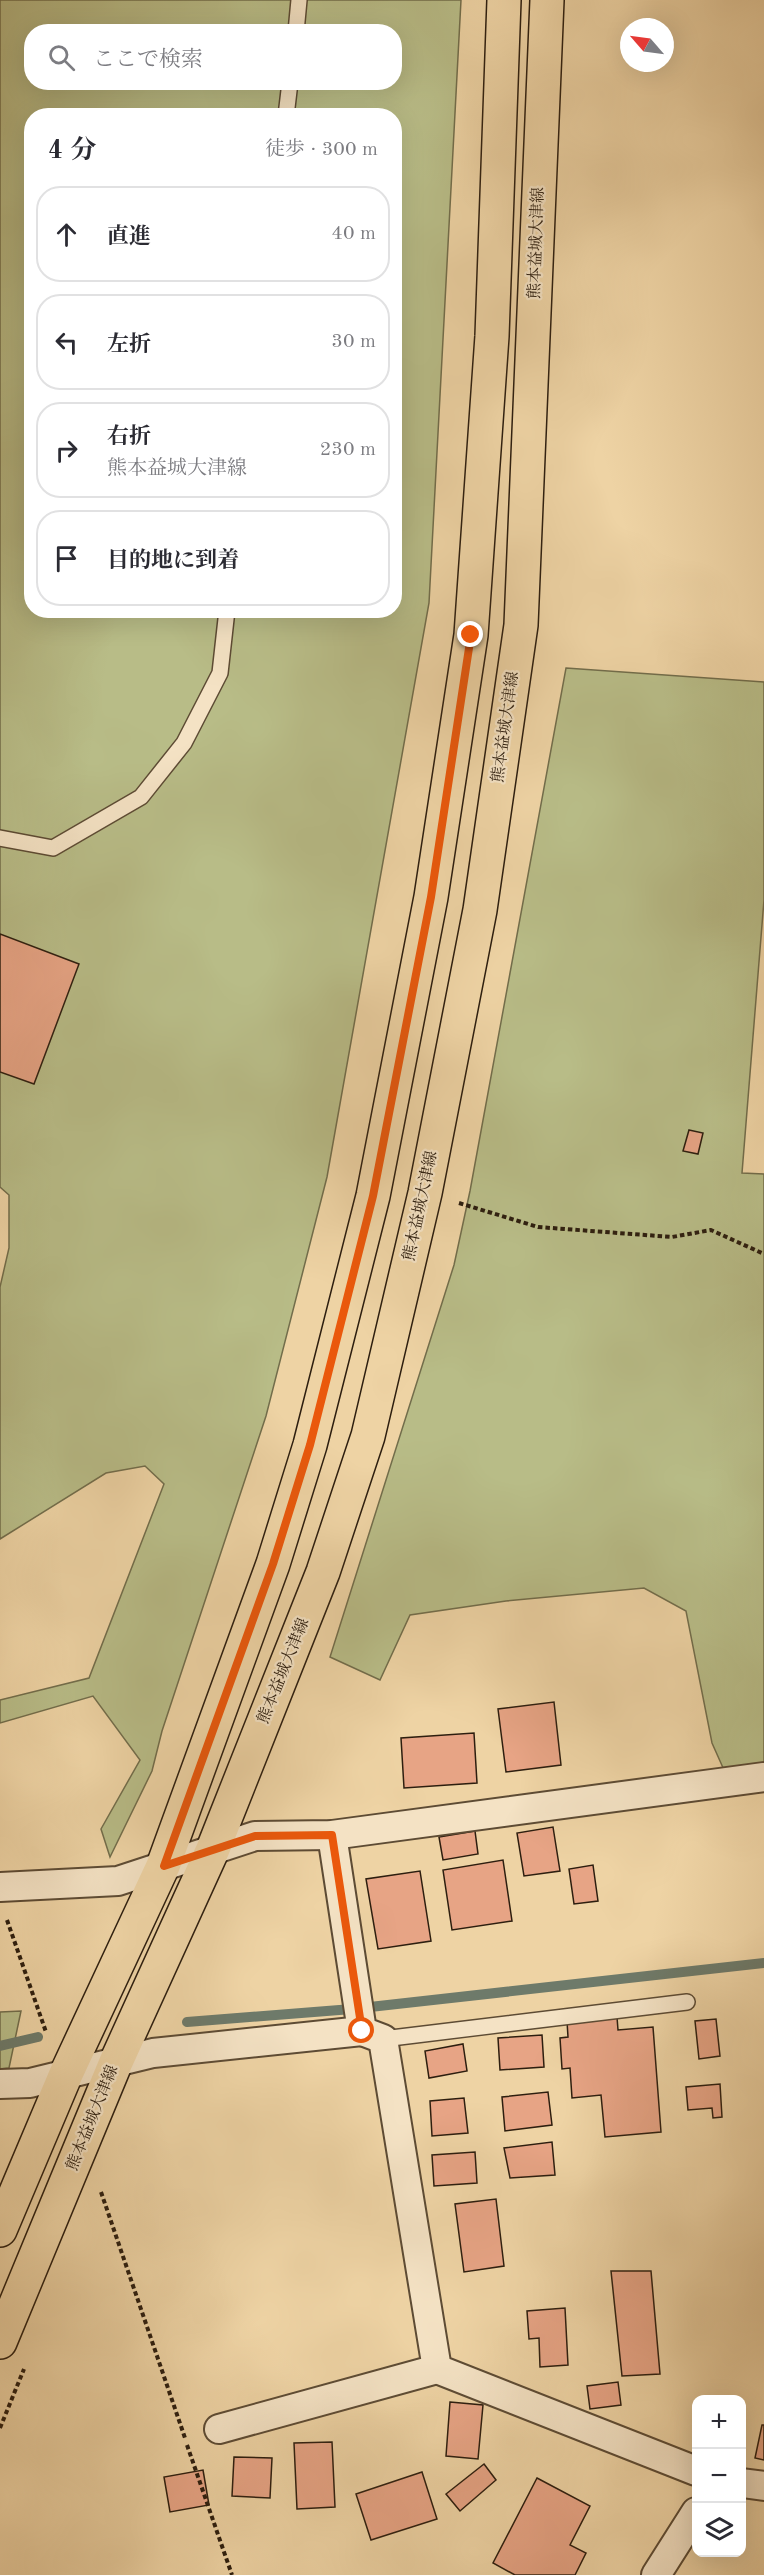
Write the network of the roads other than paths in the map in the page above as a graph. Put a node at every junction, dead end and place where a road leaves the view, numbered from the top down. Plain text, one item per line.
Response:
1 (299, 0) edge
2 (504, 0) edge
3 (547, 0) edge
4 (297, 24) edge
5 (289, 90) edge
6 (287, 108) edge
7 (226, 618) edge
8 (0, 838) edge
9 (764, 1777) edge
10 (332, 1835) junction
11 (213, 1850) junction
12 (164, 1866) junction
13 (2, 1899) edge
14 (687, 2002) dead end
15 (368, 2030) junction
16 (116, 2062) junction
17 (66, 2074) junction
18 (0, 2084) edge
19 (0, 2230) edge
20 (0, 2342) edge
21 (437, 2369) junction
22 (219, 2429) dead end
23 (692, 2469) edge
24 (746, 2484) edge
25 (764, 2486) edge
26 (692, 2518) edge
27 (656, 2575) edge

1 - 4 lane
2 - 12 main road
3 - 11 main road, 熊本益城大津線
5 - 6 lane
7 - 8 lane
9 - 10 street
10 - 11 street
10 - 15 street
11 - 12 street
11 - 16 main road, 熊本益城大津線
12 - 13 street
12 - 17 main road
14 - 15 lane
15 - 16 street
15 - 21 street
16 - 17 street
16 - 20 main road, 熊本益城大津線
17 - 18 street
17 - 19 main road
21 - 22 street
21 - 23 street
24 - 25 street
26 - 27 street

